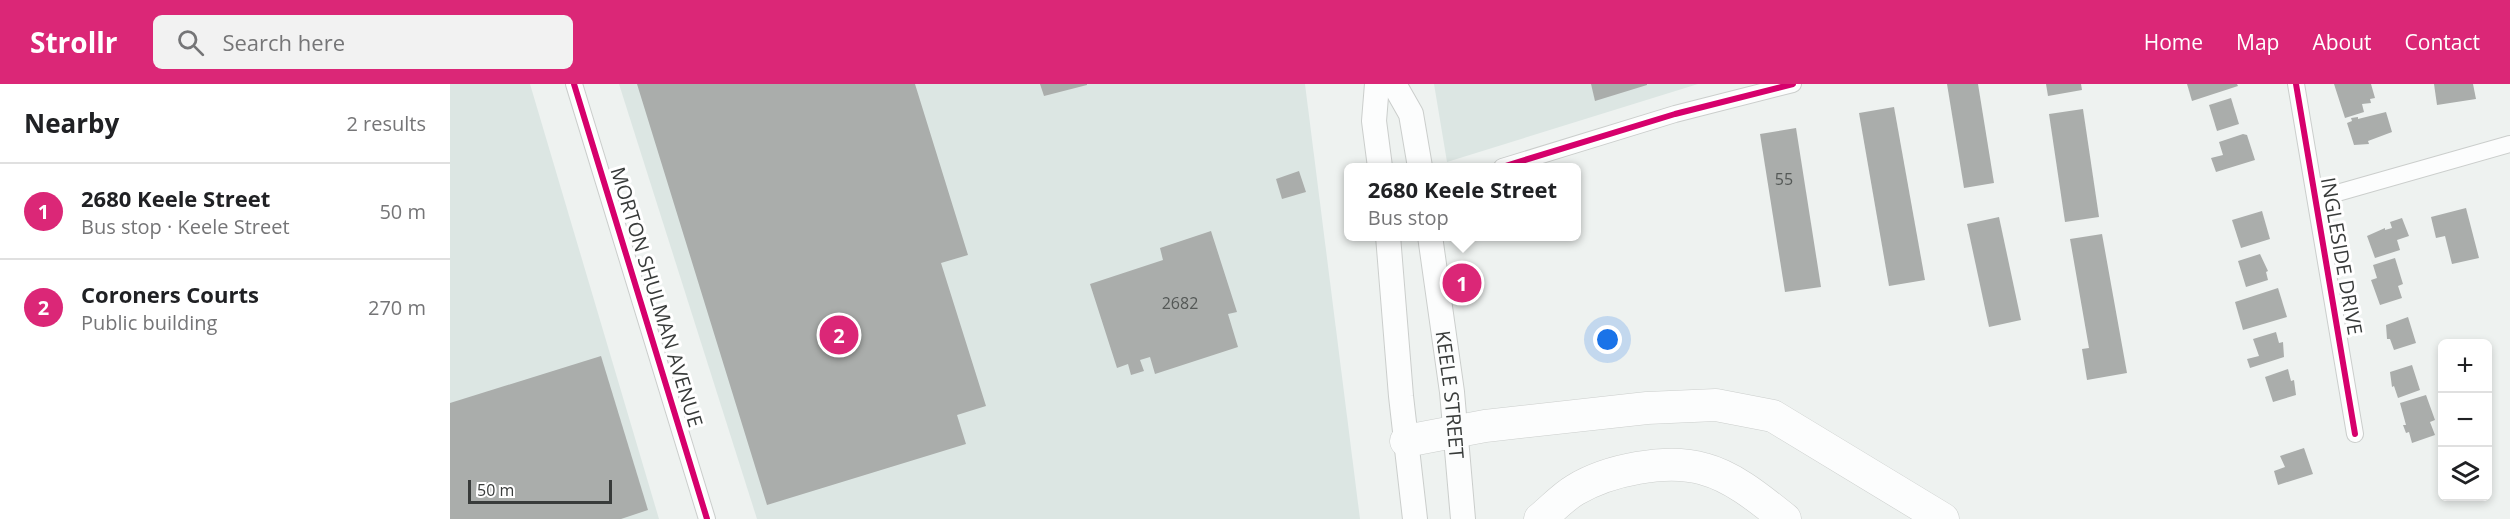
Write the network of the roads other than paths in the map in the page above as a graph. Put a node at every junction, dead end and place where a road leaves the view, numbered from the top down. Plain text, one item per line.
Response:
1 (574, 84) edge
2 (1377, 84) edge
3 (1394, 84) edge
4 (1793, 84) edge
5 (2296, 84) edge
6 (2510, 144) edge
7 (1379, 163) edge
8 (1419, 163) edge
9 (1518, 163) edge
10 (2316, 199) junction
11 (1388, 241) edge
12 (1431, 241) edge
13 (1455, 432) junction
14 (2355, 434) dead end
15 (1406, 441) junction
16 (707, 519) edge
17 (1415, 519) edge
18 (1463, 519) edge
19 (1540, 519) edge
20 (1785, 519) edge
21 (1943, 519) edge

1 - 16 street, MORTON SHULMAN AVENUE
2 - 7 main road
3 - 8 main road
4 - 9 street
5 - 10 street, INGLESIDE DRIVE
6 - 10 street
10 - 14 street, INGLESIDE DRIVE
11 - 15 main road
12 - 13 main road, KEELE STREET
13 - 15 highway
13 - 18 main road, KEELE STREET
13 - 21 highway
15 - 17 main road
19 - 20 highway

